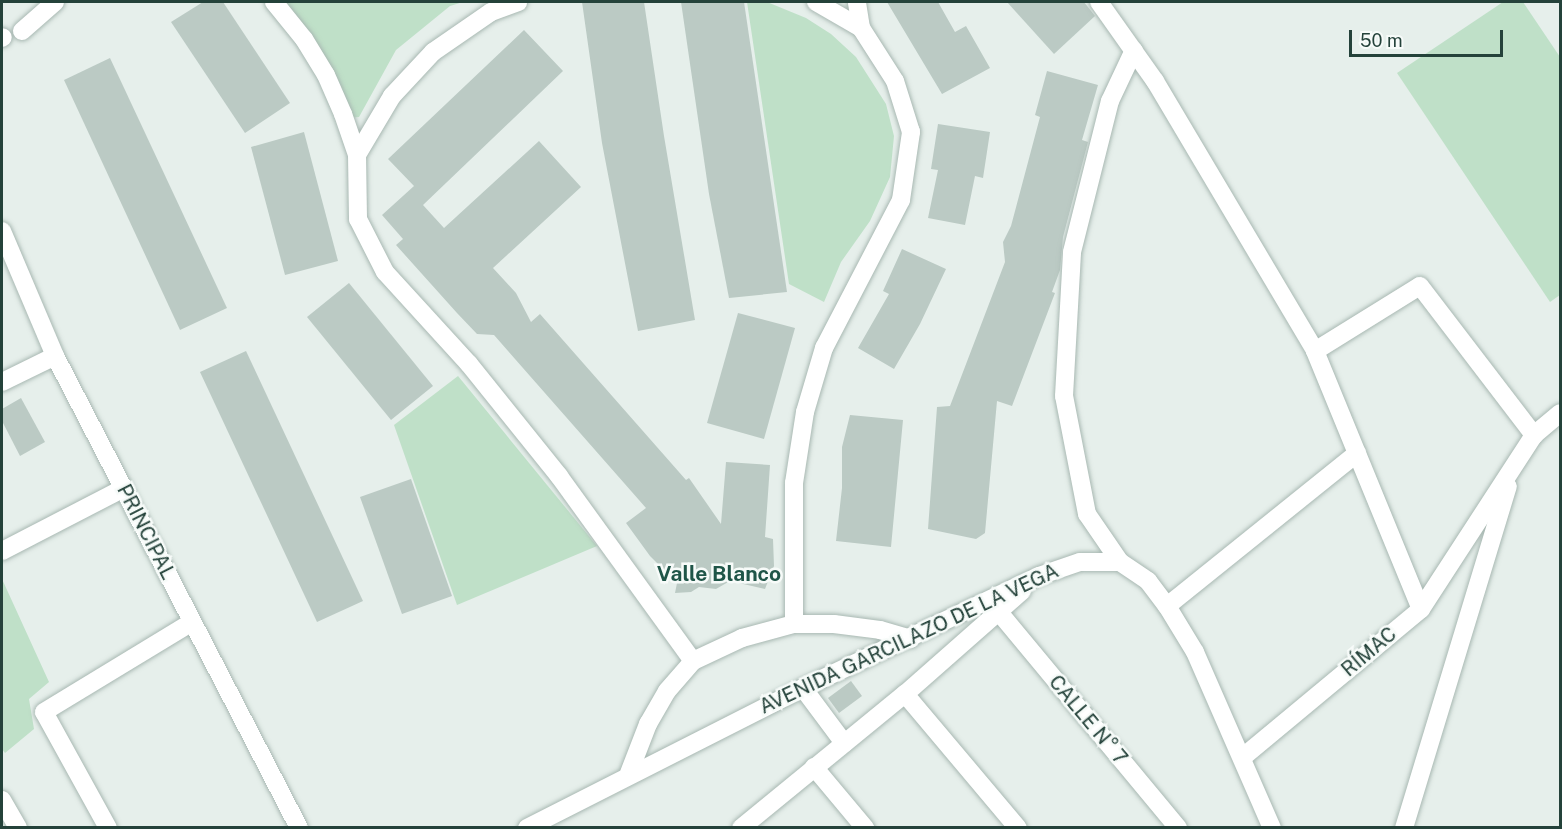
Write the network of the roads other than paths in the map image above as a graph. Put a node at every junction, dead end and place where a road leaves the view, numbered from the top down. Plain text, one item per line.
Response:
1 (55, 2) edge
2 (274, 2) edge
3 (518, 2) edge
4 (816, 2) edge
5 (857, 2) edge
6 (1099, 2) edge
7 (861, 28) junction
8 (22, 31) dead end
9 (1134, 50) junction
10 (357, 155) junction
11 (2, 231) edge
12 (1315, 351) junction
13 (55, 356) junction
14 (2, 382) edge
15 (1560, 413) edge
16 (1534, 435) junction
17 (1357, 453) junction
18 (1514, 464) junction
19 (124, 488) junction
20 (2, 551) edge
21 (1120, 562) junction
22 (1039, 576) junction
23 (1167, 606) junction
24 (1421, 609) junction
25 (998, 612) junction
26 (192, 622) junction
27 (794, 624) junction
28 (911, 639) junction
29 (693, 662) junction
30 (803, 688) junction
31 (905, 693) junction
32 (844, 743) junction
33 (1243, 757) junction
34 (814, 767) junction
35 (629, 773) junction
36 (2, 800) edge
37 (18, 828) edge
38 (108, 828) edge
39 (299, 828) edge
40 (527, 828) edge
41 (741, 828) edge
42 (864, 828) edge
43 (1018, 828) edge
44 (1178, 828) edge
45 (1272, 828) edge
46 (1404, 828) edge

1 - 8 street
2 - 10 street
3 - 10 street
4 - 7 street
5 - 7 street
6 - 9 street
7 - 27 street
9 - 12 street
9 - 21 street
10 - 29 street
11 - 13 street, PRINCIPAL
12 - 16 street
12 - 17 street
13 - 14 street
13 - 19 street, PRINCIPAL
15 - 16 street, RÍMAC
16 - 18 street, RÍMAC
17 - 23 street
17 - 24 street
18 - 24 street, RÍMAC
18 - 46 street, RÍMAC
19 - 20 street
19 - 26 street, PRINCIPAL
21 - 22 street, AVENIDA GARCILAZO DE LA VEGA
21 - 23 street
22 - 25 street
22 - 28 street, AVENIDA GARCILAZO DE LA VEGA
23 - 33 street
24 - 33 street, RÍMAC
25 - 31 street
25 - 44 street, CALLE N° 7
26 - 38 street
26 - 39 street, PRINCIPAL
27 - 28 street
27 - 29 street
28 - 30 street, AVENIDA GARCILAZO DE LA VEGA
29 - 35 street
30 - 32 street
30 - 35 street, AVENIDA GARCILAZO DE LA VEGA
31 - 32 street
31 - 43 street
32 - 34 street
33 - 45 street
34 - 41 street
34 - 42 street
35 - 40 street, AVENIDA GARCILAZO DE LA VEGA
36 - 37 street

